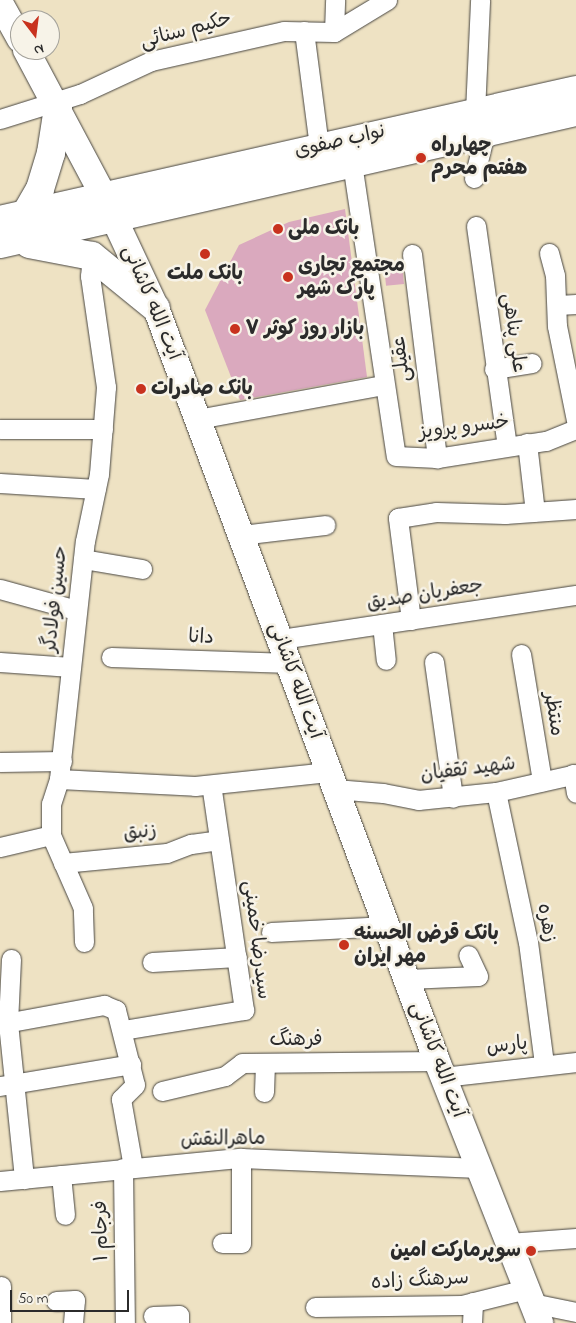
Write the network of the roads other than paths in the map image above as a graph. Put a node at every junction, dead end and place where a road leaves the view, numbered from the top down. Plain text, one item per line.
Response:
1 (335, 0) edge
2 (386, 0) edge
3 (480, 0) edge
4 (0, 3) edge
5 (10, 21) edge
6 (304, 31) junction
7 (334, 32) junction
8 (32, 60) edge
9 (576, 90) edge
10 (56, 104) junction
11 (576, 112) edge
12 (0, 119) edge
13 (480, 122) junction
14 (319, 146) junction
15 (352, 163) junction
16 (474, 178) dead end
17 (109, 208) junction
18 (476, 226) dead end
19 (9, 230) edge
20 (549, 253) dead end
21 (412, 254) dead end
22 (92, 256) junction
23 (567, 305) edge
24 (156, 308) junction
25 (532, 363) dead end
26 (494, 369) junction
27 (384, 385) junction
28 (198, 419) junction
29 (576, 420) edge
30 (0, 429) edge
31 (576, 429) edge
32 (102, 430) junction
33 (527, 443) junction
34 (507, 446) junction
35 (437, 458) junction
36 (0, 483) edge
37 (96, 489) junction
38 (576, 509) edge
39 (535, 512) junction
40 (325, 526) dead end
41 (241, 536) junction
42 (83, 560) junction
43 (142, 569) dead end
44 (0, 589) edge
45 (576, 595) edge
46 (76, 610) junction
47 (411, 620) junction
48 (382, 624) junction
49 (285, 651) junction
50 (521, 654) dead end
51 (111, 657) dead end
52 (386, 660) dead end
53 (0, 662) edge
54 (434, 662) dead end
55 (71, 667) junction
56 (0, 762) edge
57 (61, 770) junction
58 (332, 781) junction
59 (575, 781) edge
60 (542, 782) junction
61 (211, 785) junction
62 (496, 792) junction
63 (453, 798) junction
64 (51, 836) junction
65 (219, 840) junction
66 (0, 847) edge
67 (63, 863) junction
68 (387, 926) junction
69 (270, 932) dead end
70 (84, 942) dead end
71 (468, 955) dead end
72 (237, 957) junction
73 (11, 959) dead end
74 (152, 962) dead end
75 (407, 979) junction
76 (4, 1023) edge
77 (123, 1030) junction
78 (576, 1062) edge
79 (264, 1063) junction
80 (131, 1064) junction
81 (544, 1064) junction
82 (440, 1069) junction
83 (7, 1085) edge
84 (162, 1091) dead end
85 (264, 1092) dead end
86 (241, 1158) junction
87 (128, 1168) junction
88 (478, 1168) junction
89 (61, 1176) junction
90 (24, 1179) junction
91 (0, 1181) edge
92 (65, 1215) dead end
93 (576, 1238) edge
94 (222, 1243) dead end
95 (508, 1243) junction
96 (1, 1286) dead end
97 (56, 1301) dead end
98 (473, 1302) junction
99 (533, 1305) edge
100 (314, 1307) dead end
101 (576, 1312) edge
102 (153, 1316) dead end
103 (1, 1323) edge
104 (73, 1323) edge
105 (125, 1323) edge
106 (179, 1323) edge
107 (472, 1323) edge

1 - 7 street
2 - 7 street
3 - 13 street
4 - 5 main road
6 - 7 street, حکیم سنائی
6 - 10 street, حکیم سنائی
6 - 14 street
8 - 10 main road, آیت الله کاشانی
9 - 13 main road, نواب صفوی
10 - 12 street, حکیم سنائی
10 - 17 main road, آیت الله کاشانی
10 - 19 main road
11 - 13 main road, نواب صفوی
13 - 14 main road, نواب صفوی
13 - 15 main road, نواب صفوی
13 - 16 street
14 - 17 main road, نواب صفوی
15 - 17 main road, نواب صفوی
15 - 27 street
17 - 19 main road
17 - 24 main road, آیت الله کاشانی
18 - 26 street, علی پناهی
19 - 22 main road
20 - 23 street
21 - 35 street, عقیلی
22 - 24 main road
22 - 32 street, حسین فولادگر
23 - 29 street
24 - 28 main road, آیت الله کاشانی
25 - 26 street
26 - 34 street, علی پناهی
27 - 28 street
27 - 35 street, خسرو پرویز
28 - 41 main road, آیت الله کاشانی
30 - 32 street
31 - 33 street, خسرو پرویز
32 - 37 street, حسین فولادگر
33 - 34 street, خسرو پرویز
33 - 39 street
34 - 35 street, خسرو پرویز
36 - 37 street
37 - 42 street, حسین فولادگر
38 - 39 street
39 - 47 street
40 - 41 street
41 - 49 main road, آیت الله کاشانی
42 - 43 street
42 - 46 street, حسین فولادگر
44 - 46 street
45 - 47 street, جعفریان صدیق
46 - 55 street, حسین فولادگر
47 - 48 street, جعفریان صدیق
48 - 49 street, جعفریان صدیق
48 - 52 street
49 - 51 street, دانا
49 - 58 main road, آیت الله کاشانی
50 - 60 street, منتظر
53 - 55 street
54 - 63 street
55 - 57 street, حسین فولادگر
56 - 57 street, شهید ثقفیان
57 - 61 street, شهید ثقفیان
57 - 64 street, حسین فولادگر
58 - 61 street, شهید ثقفیان
58 - 63 street, شهید ثقفیان
58 - 68 main road, آیت الله کاشانی
59 - 60 street, شهید ثقفیان
60 - 62 street, شهید ثقفیان
61 - 65 street, سیدرضا خمینی
62 - 63 street, شهید ثقفیان
62 - 81 street, زهره
64 - 66 street
64 - 67 street, حسین فولادگر
65 - 67 street, زنبق
65 - 72 street, سیدرضا خمینی
67 - 70 street, حسین فولادگر
68 - 69 street
68 - 75 main road, آیت الله کاشانی
71 - 75 street
72 - 74 street
72 - 77 street, سیدرضا خمینی
73 - 76 street
75 - 82 main road, آیت الله کاشانی
76 - 77 street
76 - 83 street
77 - 80 street
78 - 81 street, پارس
79 - 82 street, فرهنگ
79 - 84 street, فرهنگ
79 - 85 street
80 - 83 street
80 - 87 street, فرجام ۱
81 - 82 street, پارس
82 - 88 main road, آیت الله کاشانی
83 - 90 street
86 - 87 street, ماهرالنقش
86 - 88 street, ماهرالنقش
86 - 94 street
87 - 89 street, ماهرالنقش
87 - 105 street, فرجام ۱
88 - 95 main road, آیت الله کاشانی
89 - 90 street, ماهرالنقش
89 - 92 street
90 - 91 street, ماهرالنقش
93 - 95 street
95 - 99 main road, آیت الله کاشانی
96 - 103 street
97 - 104 street
98 - 99 street, سرهنگ زاده
98 - 100 street, سرهنگ زاده
98 - 107 street
99 - 101 street
102 - 106 street

